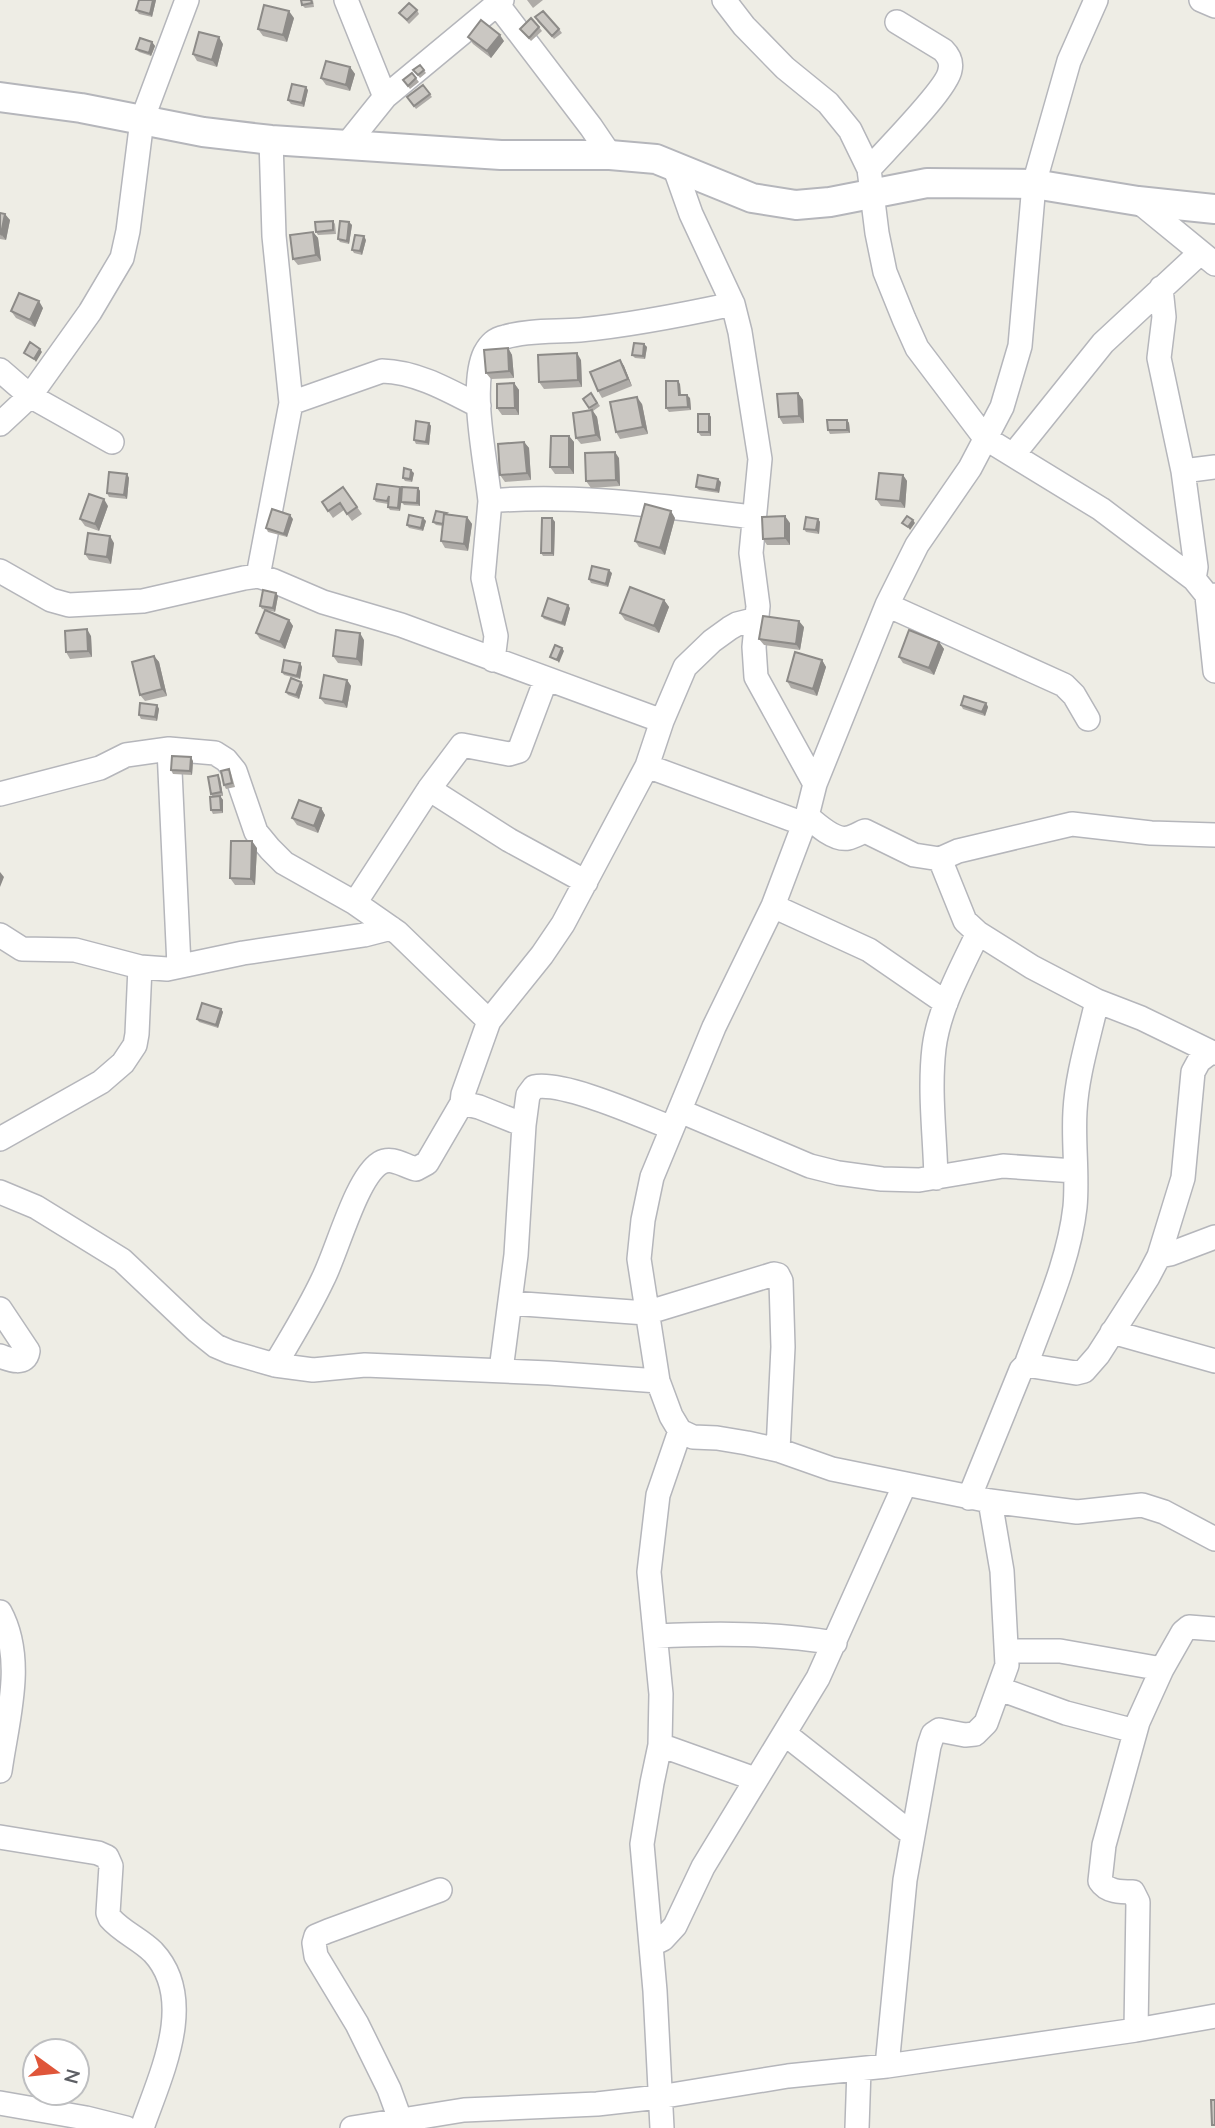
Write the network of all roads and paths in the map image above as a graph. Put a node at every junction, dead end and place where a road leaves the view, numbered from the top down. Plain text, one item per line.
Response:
1 (187, 0) edge
2 (346, 0) edge
3 (724, 0) edge
4 (1096, 0) edge
5 (1201, 0) edge
6 (500, 2) edge
7 (1215, 6) edge
8 (897, 22) dead end
9 (0, 97) edge
10 (385, 97) junction
11 (142, 120) junction
12 (271, 140) junction
13 (348, 143) junction
14 (610, 155) junction
15 (674, 166) junction
16 (870, 181) junction
17 (1034, 184) junction
18 (1138, 201) junction
19 (1215, 209) edge
20 (1207, 258) edge
21 (1161, 288) junction
22 (733, 304) junction
23 (0, 370) edge
24 (30, 396) junction
25 (291, 403) junction
26 (478, 406) junction
27 (0, 424) edge
28 (985, 438) junction
29 (112, 442) dead end
30 (1013, 455) junction
31 (1215, 467) edge
32 (1183, 471) junction
33 (490, 502) junction
34 (753, 517) junction
35 (0, 571) edge
36 (258, 576) junction
37 (1208, 594) edge
38 (887, 605) junction
39 (757, 619) junction
40 (493, 660) junction
41 (1215, 671) edge
42 (546, 680) junction
43 (1088, 719) dead end
44 (662, 721) junction
45 (169, 749) junction
46 (647, 766) junction
47 (816, 785) junction
48 (429, 789) junction
49 (0, 794) edge
50 (806, 820) junction
51 (1215, 835) edge
52 (940, 859) junction
53 (586, 882) junction
54 (355, 903) junction
55 (774, 906) junction
56 (391, 928) junction
57 (978, 933) junction
58 (0, 935) edge
59 (140, 967) junction
60 (179, 967) junction
61 (1097, 1002) junction
62 (946, 1003) junction
63 (489, 1021) junction
64 (1213, 1052) edge
65 (462, 1103) junction
66 (676, 1119) junction
67 (524, 1125) junction
68 (0, 1139) edge
69 (1075, 1171) junction
70 (936, 1178) junction
71 (0, 1192) edge
72 (1215, 1237) edge
73 (1158, 1255) junction
74 (510, 1303) junction
75 (0, 1309) edge
76 (646, 1313) junction
77 (1112, 1332) junction
78 (0, 1356) edge
79 (1215, 1361) edge
80 (275, 1364) junction
81 (1026, 1365) junction
82 (501, 1370) junction
83 (658, 1381) junction
84 (680, 1431) junction
85 (778, 1450) junction
86 (905, 1484) junction
87 (979, 1499) junction
88 (1215, 1539) edge
89 (0, 1612) edge
90 (1215, 1629) edge
91 (656, 1636) junction
92 (835, 1643) junction
93 (1008, 1651) junction
94 (1163, 1669) junction
95 (1000, 1689) junction
96 (1135, 1731) junction
97 (785, 1734) junction
98 (660, 1745) junction
99 (0, 1771) edge
100 (755, 1779) junction
101 (912, 1834) junction
102 (0, 1837) edge
103 (440, 1891) dead end
104 (652, 1945) junction
105 (1215, 2015) edge
106 (1136, 2030) junction
107 (887, 2066) junction
108 (859, 2069) junction
109 (659, 2097) junction
110 (0, 2103) edge
111 (460, 2119) edge
112 (401, 2122) junction
113 (126, 2128) edge
114 (142, 2128) edge
115 (352, 2128) edge
116 (662, 2128) edge
117 (857, 2128) edge

1 - 11 street
2 - 10 street
3 - 16 street
4 - 17 street
5 - 7 street
6 - 10 street
6 - 14 street
8 - 16 street
9 - 11 street
10 - 13 street
11 - 12 street
11 - 24 street
12 - 13 street
12 - 25 street
13 - 14 street
14 - 15 street
15 - 16 street
15 - 22 street
16 - 17 street
16 - 28 street
17 - 18 street
17 - 28 street
18 - 19 street
18 - 20 street
20 - 21 street
21 - 30 street
21 - 32 street
22 - 26 street
22 - 34 street
23 - 24 street
24 - 27 street
24 - 29 street
25 - 26 street
25 - 36 street
26 - 33 street
28 - 30 street
28 - 38 street
30 - 37 street
31 - 32 street
32 - 37 street
33 - 34 street
33 - 40 street
34 - 39 street
35 - 36 street
36 - 40 street
37 - 41 street
38 - 43 street
38 - 47 street
39 - 44 street
39 - 47 street
40 - 42 street
42 - 44 street
42 - 48 street
44 - 46 street
45 - 49 street
45 - 54 street
45 - 60 street
46 - 50 street
46 - 53 street
47 - 50 street
48 - 53 street
48 - 54 street
50 - 52 street
50 - 55 street
51 - 52 street
52 - 57 street
53 - 63 street
54 - 56 street
55 - 62 street
55 - 66 street
56 - 60 street
56 - 63 street
57 - 61 street
57 - 62 street
58 - 59 street
59 - 60 street
59 - 68 street
61 - 64 street
61 - 69 street
62 - 70 street
63 - 65 street
64 - 73 street
65 - 67 street
65 - 80 street
66 - 67 street
66 - 70 street
66 - 76 street
67 - 74 street
69 - 70 street
69 - 81 street
71 - 80 street
72 - 73 street
73 - 77 street
74 - 76 street
74 - 82 street
75 - 78 street
76 - 83 street
76 - 85 street
77 - 79 street
77 - 81 street
80 - 82 street
81 - 87 street
82 - 83 street
83 - 84 street
84 - 85 street
84 - 91 street
85 - 86 street
86 - 87 street
86 - 92 street
87 - 88 street
87 - 93 street
89 - 99 street
90 - 94 street
91 - 92 street
91 - 98 street
92 - 97 street
93 - 94 street
93 - 95 street
94 - 96 street
95 - 96 street
95 - 101 street
96 - 106 street
97 - 100 street
97 - 101 street
98 - 100 street
98 - 104 street
100 - 104 street
101 - 107 street
102 - 114 street
103 - 112 street
104 - 109 street
105 - 106 street
106 - 107 street
107 - 108 street
108 - 109 street
108 - 117 street
109 - 111 street
109 - 116 street
110 - 113 street
111 - 112 street
112 - 115 street

